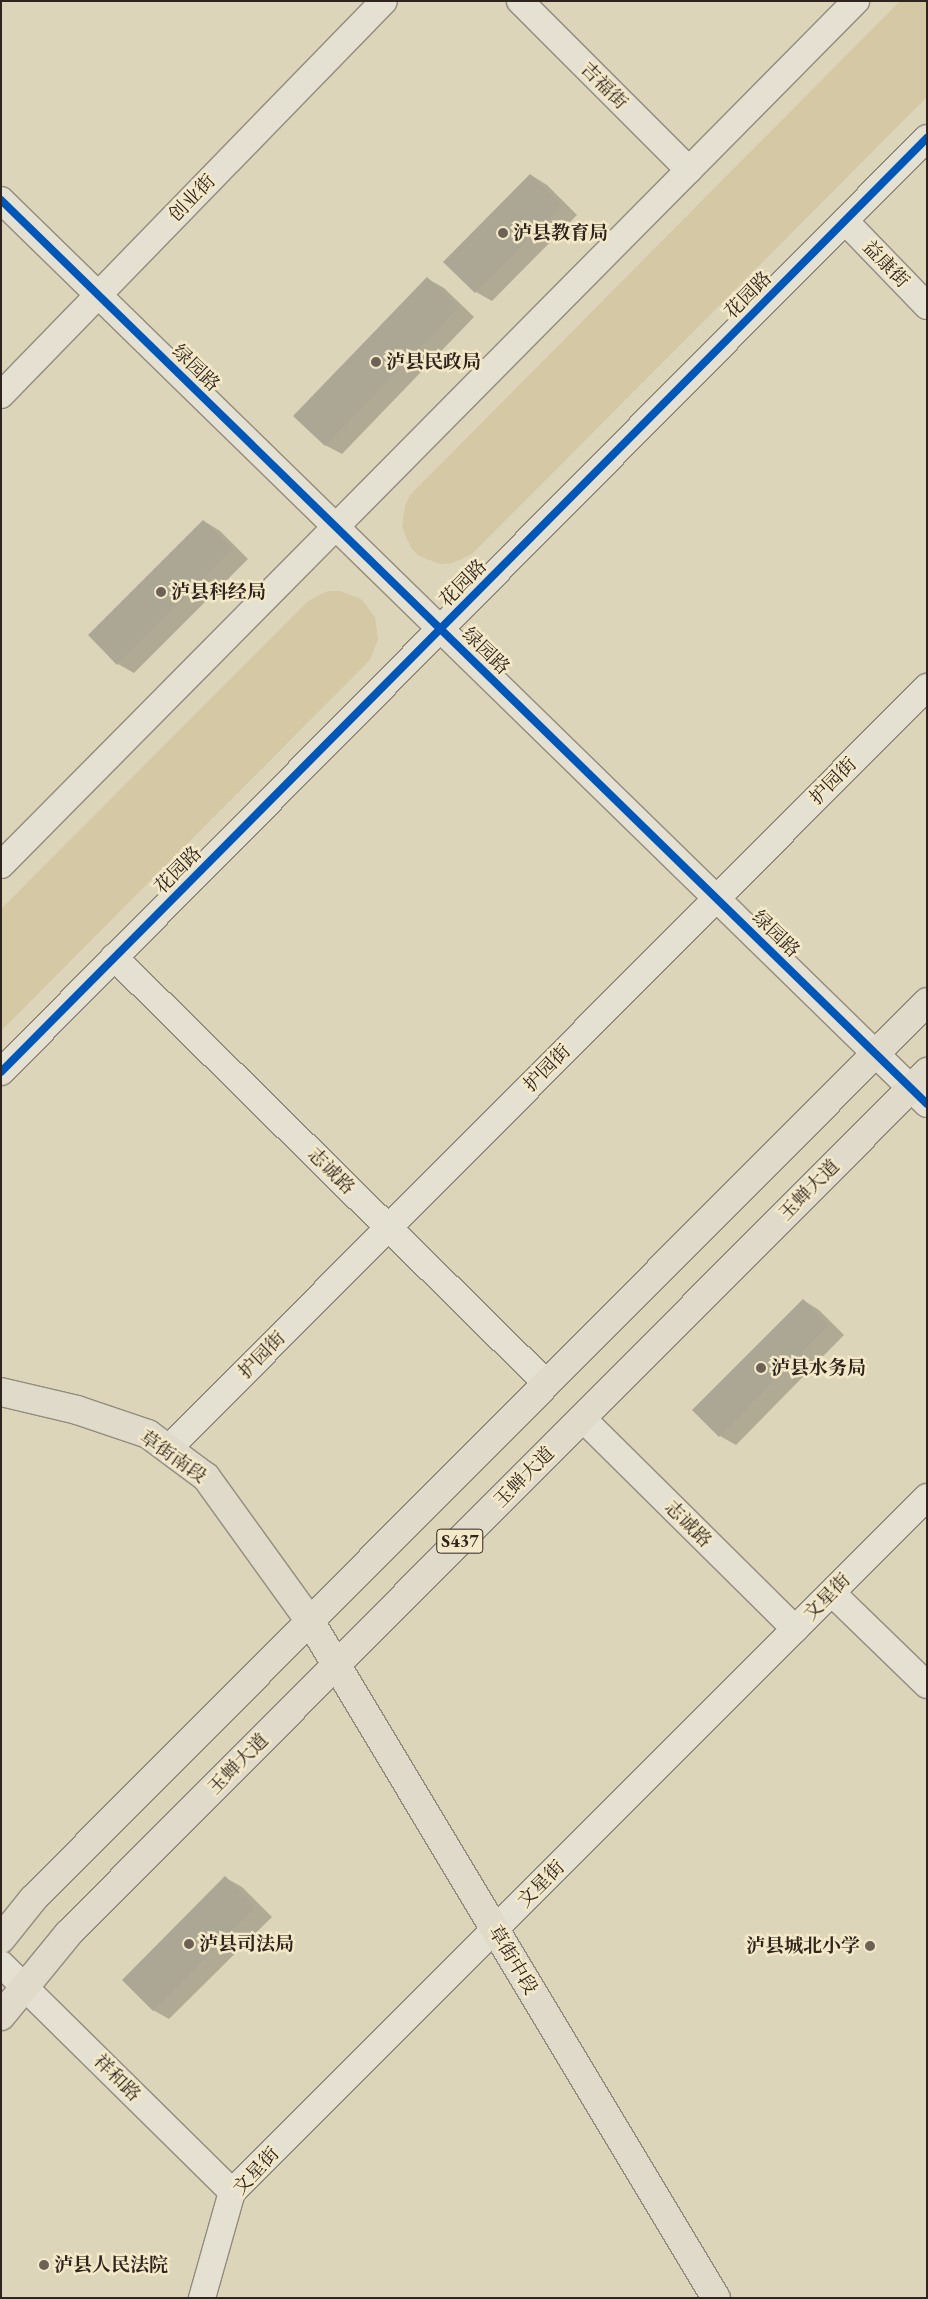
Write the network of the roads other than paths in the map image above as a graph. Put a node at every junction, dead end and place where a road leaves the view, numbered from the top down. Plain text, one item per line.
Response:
1 (384, 1) edge
2 (520, 1) edge
3 (856, 1) edge
4 (927, 138) edge
5 (689, 170) junction
6 (1, 200) edge
7 (844, 221) junction
8 (98, 295) junction
9 (927, 306) edge
10 (1, 395) edge
11 (336, 526) junction
12 (440, 628) junction
13 (927, 687) edge
14 (3, 859) edge
15 (716, 898) junction
16 (114, 957) junction
17 (927, 1002) edge
18 (875, 1054) junction
19 (1, 1072) edge
20 (921, 1088) edge
21 (388, 1228) junction
22 (547, 1384) junction
23 (1, 1392) edge
24 (582, 1418) junction
25 (168, 1449) junction
26 (927, 1498) edge
27 (832, 1593) junction
28 (310, 1621) junction
29 (795, 1629) junction
30 (336, 1665) junction
31 (927, 1685) edge
32 (495, 1929) junction
33 (1, 1940) edge
34 (1, 1964) edge
35 (25, 1987) junction
36 (1, 2016) edge
37 (232, 2192) junction
38 (202, 2298) edge
39 (716, 2298) edge

1 - 8 street, 创业街
2 - 5 street, 吉福街
3 - 5 street
4 - 7 street, 花园路
5 - 11 street
6 - 8 street, 绿园路
7 - 9 street, 益康街
7 - 12 street, 花园路
8 - 10 street, 创业街
8 - 11 street, 绿园路
11 - 12 street, 绿园路
11 - 14 street
12 - 15 street, 绿园路
12 - 16 street, 花园路
13 - 15 street, 护园街
15 - 18 street, 绿园路
15 - 21 street, 护园街
16 - 19 street, 花园路
16 - 21 street, 志诚路
17 - 18 main road, S437
18 - 20 street, 绿园路
18 - 22 main road, S437
20 - 24 main road, 玉蝉大道 / S437
21 - 22 street, 志诚路
21 - 25 street, 护园街
22 - 28 main road, S437
23 - 25 main road, 草街南段
24 - 29 street, 志诚路
24 - 30 main road, 玉蝉大道 / S437
25 - 28 main road, 草街南段
26 - 27 street, 文星街
27 - 29 street, 文星街
27 - 31 street
28 - 30 main road, 草街中段
28 - 33 main road, S437
29 - 32 street, 文星街
30 - 32 main road, 草街中段
30 - 35 main road, 玉蝉大道 / S437
32 - 37 street, 文星街
32 - 39 main road, 草街中段
34 - 35 street, 祥和路
35 - 36 main road, 玉蝉大道 / S437
35 - 37 street, 祥和路
37 - 38 street, 文星街

